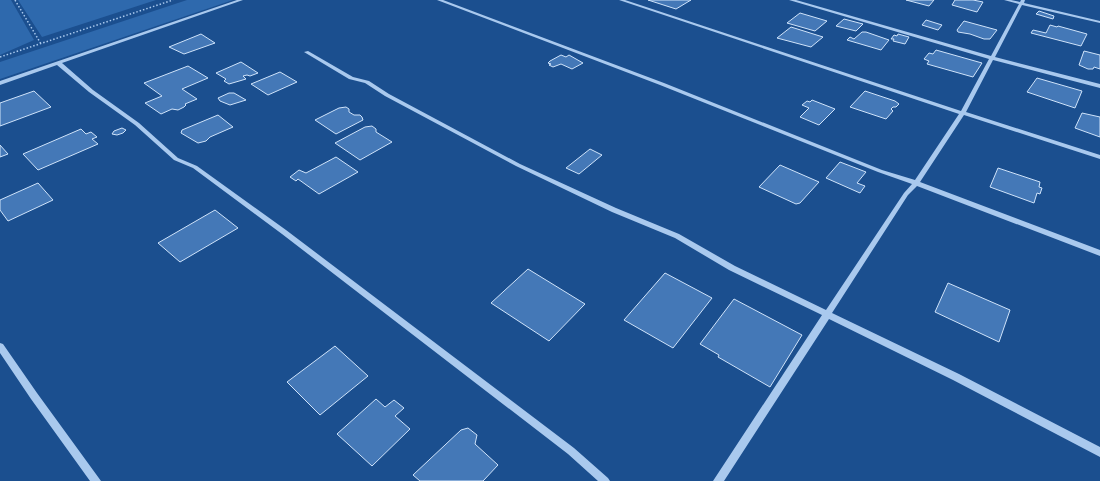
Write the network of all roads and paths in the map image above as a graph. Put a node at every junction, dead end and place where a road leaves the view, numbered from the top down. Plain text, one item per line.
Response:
1 (14, 0) edge
2 (174, 0) edge
3 (241, 0) edge
4 (439, 0) edge
5 (621, 0) edge
6 (791, 0) edge
7 (1006, 0) edge
8 (1022, 2) edge
9 (1100, 22) edge
10 (41, 44) junction
11 (306, 52) dead end
12 (0, 57) edge
13 (992, 58) junction
14 (58, 63) junction
15 (0, 83) edge
16 (1100, 86) edge
17 (962, 114) junction
18 (1100, 157) edge
19 (916, 183) junction
20 (1100, 253) edge
21 (827, 314) junction
22 (0, 346) edge
23 (1100, 452) edge
24 (96, 481) edge
25 (605, 481) edge
26 (718, 481) edge

1 - 10 path
2 - 10 path
3 - 14 street
4 - 19 street
5 - 17 street
6 - 13 street
7 - 8 street
8 - 9 street
8 - 13 street
10 - 12 path
11 - 21 street
13 - 16 street
13 - 17 street
14 - 15 street
14 - 25 street
17 - 18 street
17 - 19 street
19 - 20 street
19 - 21 street
21 - 23 street
21 - 26 street
22 - 24 street

